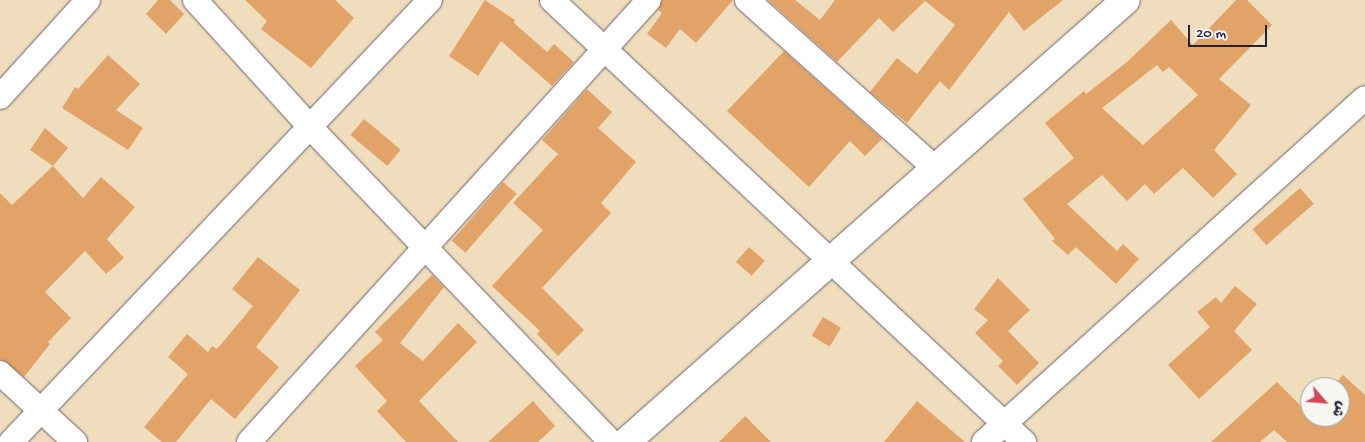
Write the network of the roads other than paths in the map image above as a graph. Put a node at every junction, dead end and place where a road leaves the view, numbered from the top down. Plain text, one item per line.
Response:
1 (88, 0) edge
2 (195, 0) edge
3 (430, 0) edge
4 (552, 0) edge
5 (649, 0) edge
6 (747, 0) edge
7 (1126, 0) edge
8 (606, 48) junction
9 (0, 97) edge
10 (1365, 98) edge
11 (311, 128) junction
12 (936, 169) junction
13 (425, 247) junction
14 (831, 262) junction
15 (0, 373) edge
16 (40, 410) junction
17 (1004, 424) junction
18 (11, 442) edge
19 (75, 442) edge
20 (249, 442) edge
21 (611, 442) edge
22 (626, 442) edge
23 (984, 442) edge
24 (1024, 442) edge

1 - 9 street
2 - 11 street
3 - 11 street
4 - 8 street
5 - 8 street
6 - 12 street
7 - 12 street
8 - 13 street
8 - 14 street
10 - 17 street
11 - 13 street
11 - 16 street
12 - 14 street
13 - 20 street
13 - 21 street
14 - 17 street
14 - 22 street
15 - 16 street
16 - 18 street
16 - 19 street
17 - 23 street
17 - 24 street

